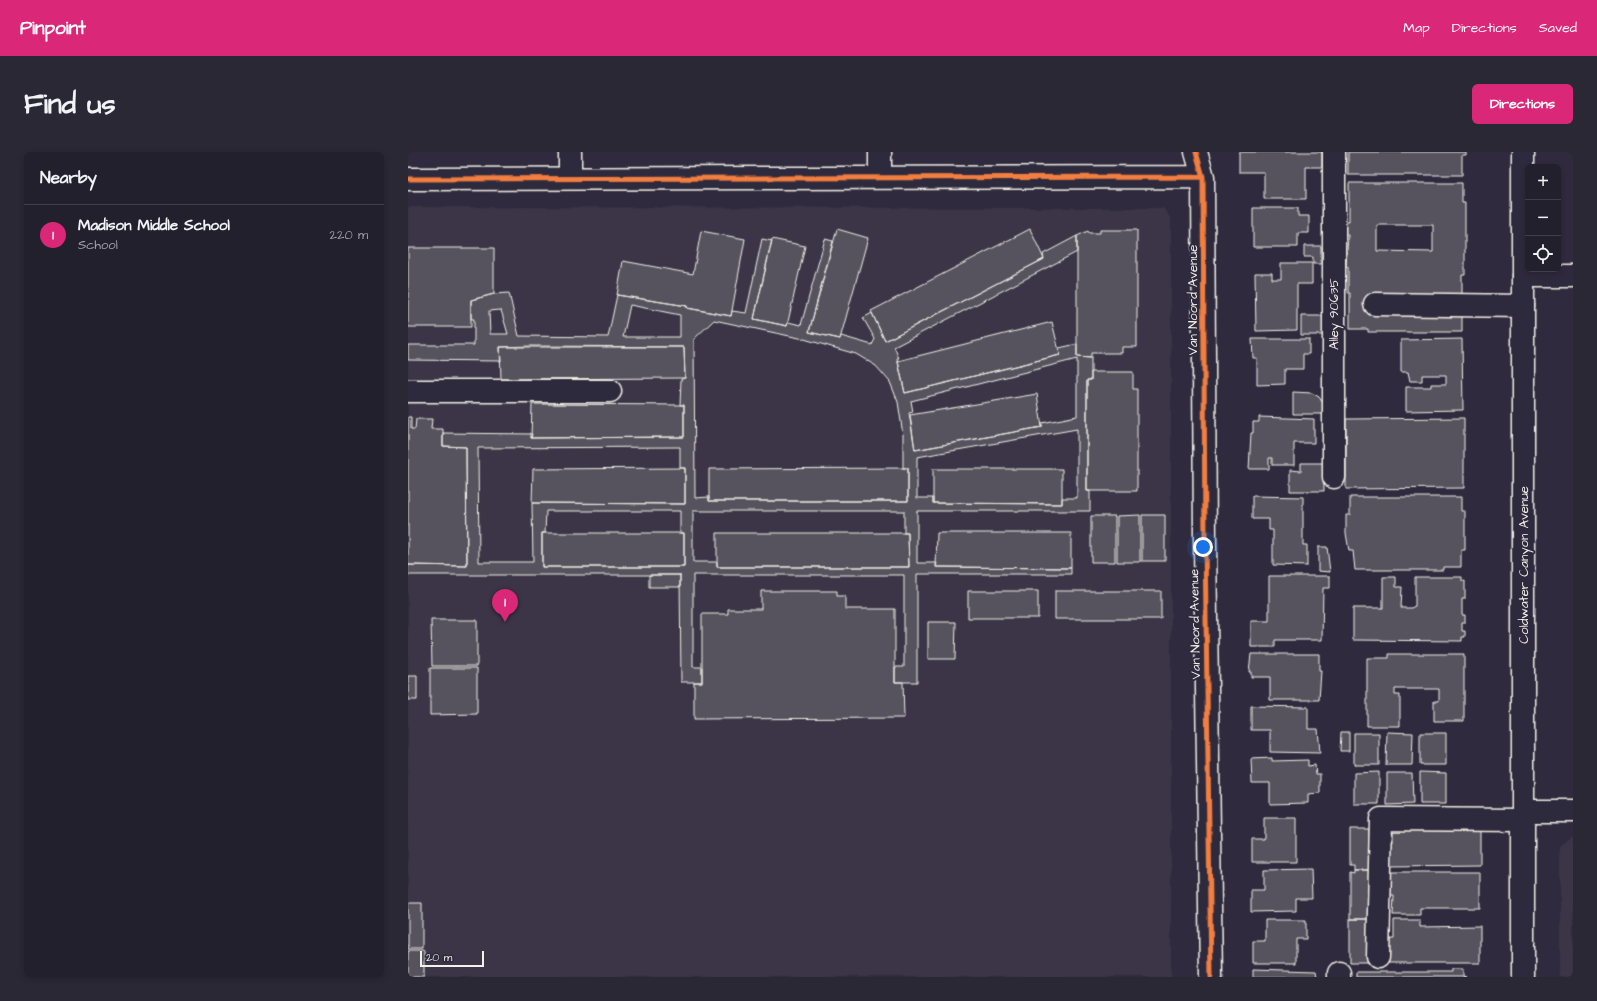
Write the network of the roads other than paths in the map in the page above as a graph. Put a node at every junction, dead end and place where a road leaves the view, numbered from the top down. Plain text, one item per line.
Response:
1 (570, 152) edge
2 (880, 152) edge
3 (1196, 152) edge
4 (1334, 152) edge
5 (1523, 152) edge
6 (880, 177) junction
7 (1203, 177) junction
8 (570, 178) junction
9 (408, 179) edge
10 (1524, 276) junction
11 (1573, 276) edge
12 (1375, 304) dead end
13 (1524, 306) junction
14 (408, 390) edge
15 (610, 392) dead end
16 (1334, 477) dead end
17 (1573, 811) edge
18 (1524, 815) junction
19 (1378, 957) dead end
20 (1211, 977) edge
21 (1523, 977) edge

1 - 8 street
2 - 6 street
3 - 7 street, Van Noord Avenue
4 - 16 street, Alley 90635
5 - 10 street, Coldwater Canyon Avenue
6 - 7 street
6 - 8 street
7 - 20 street, Van Noord Avenue
8 - 9 street
10 - 11 street
10 - 13 street, Coldwater Canyon Avenue
12 - 13 street
13 - 18 street, Coldwater Canyon Avenue
14 - 15 street
17 - 18 street
18 - 19 street
18 - 21 street, Coldwater Canyon Avenue

